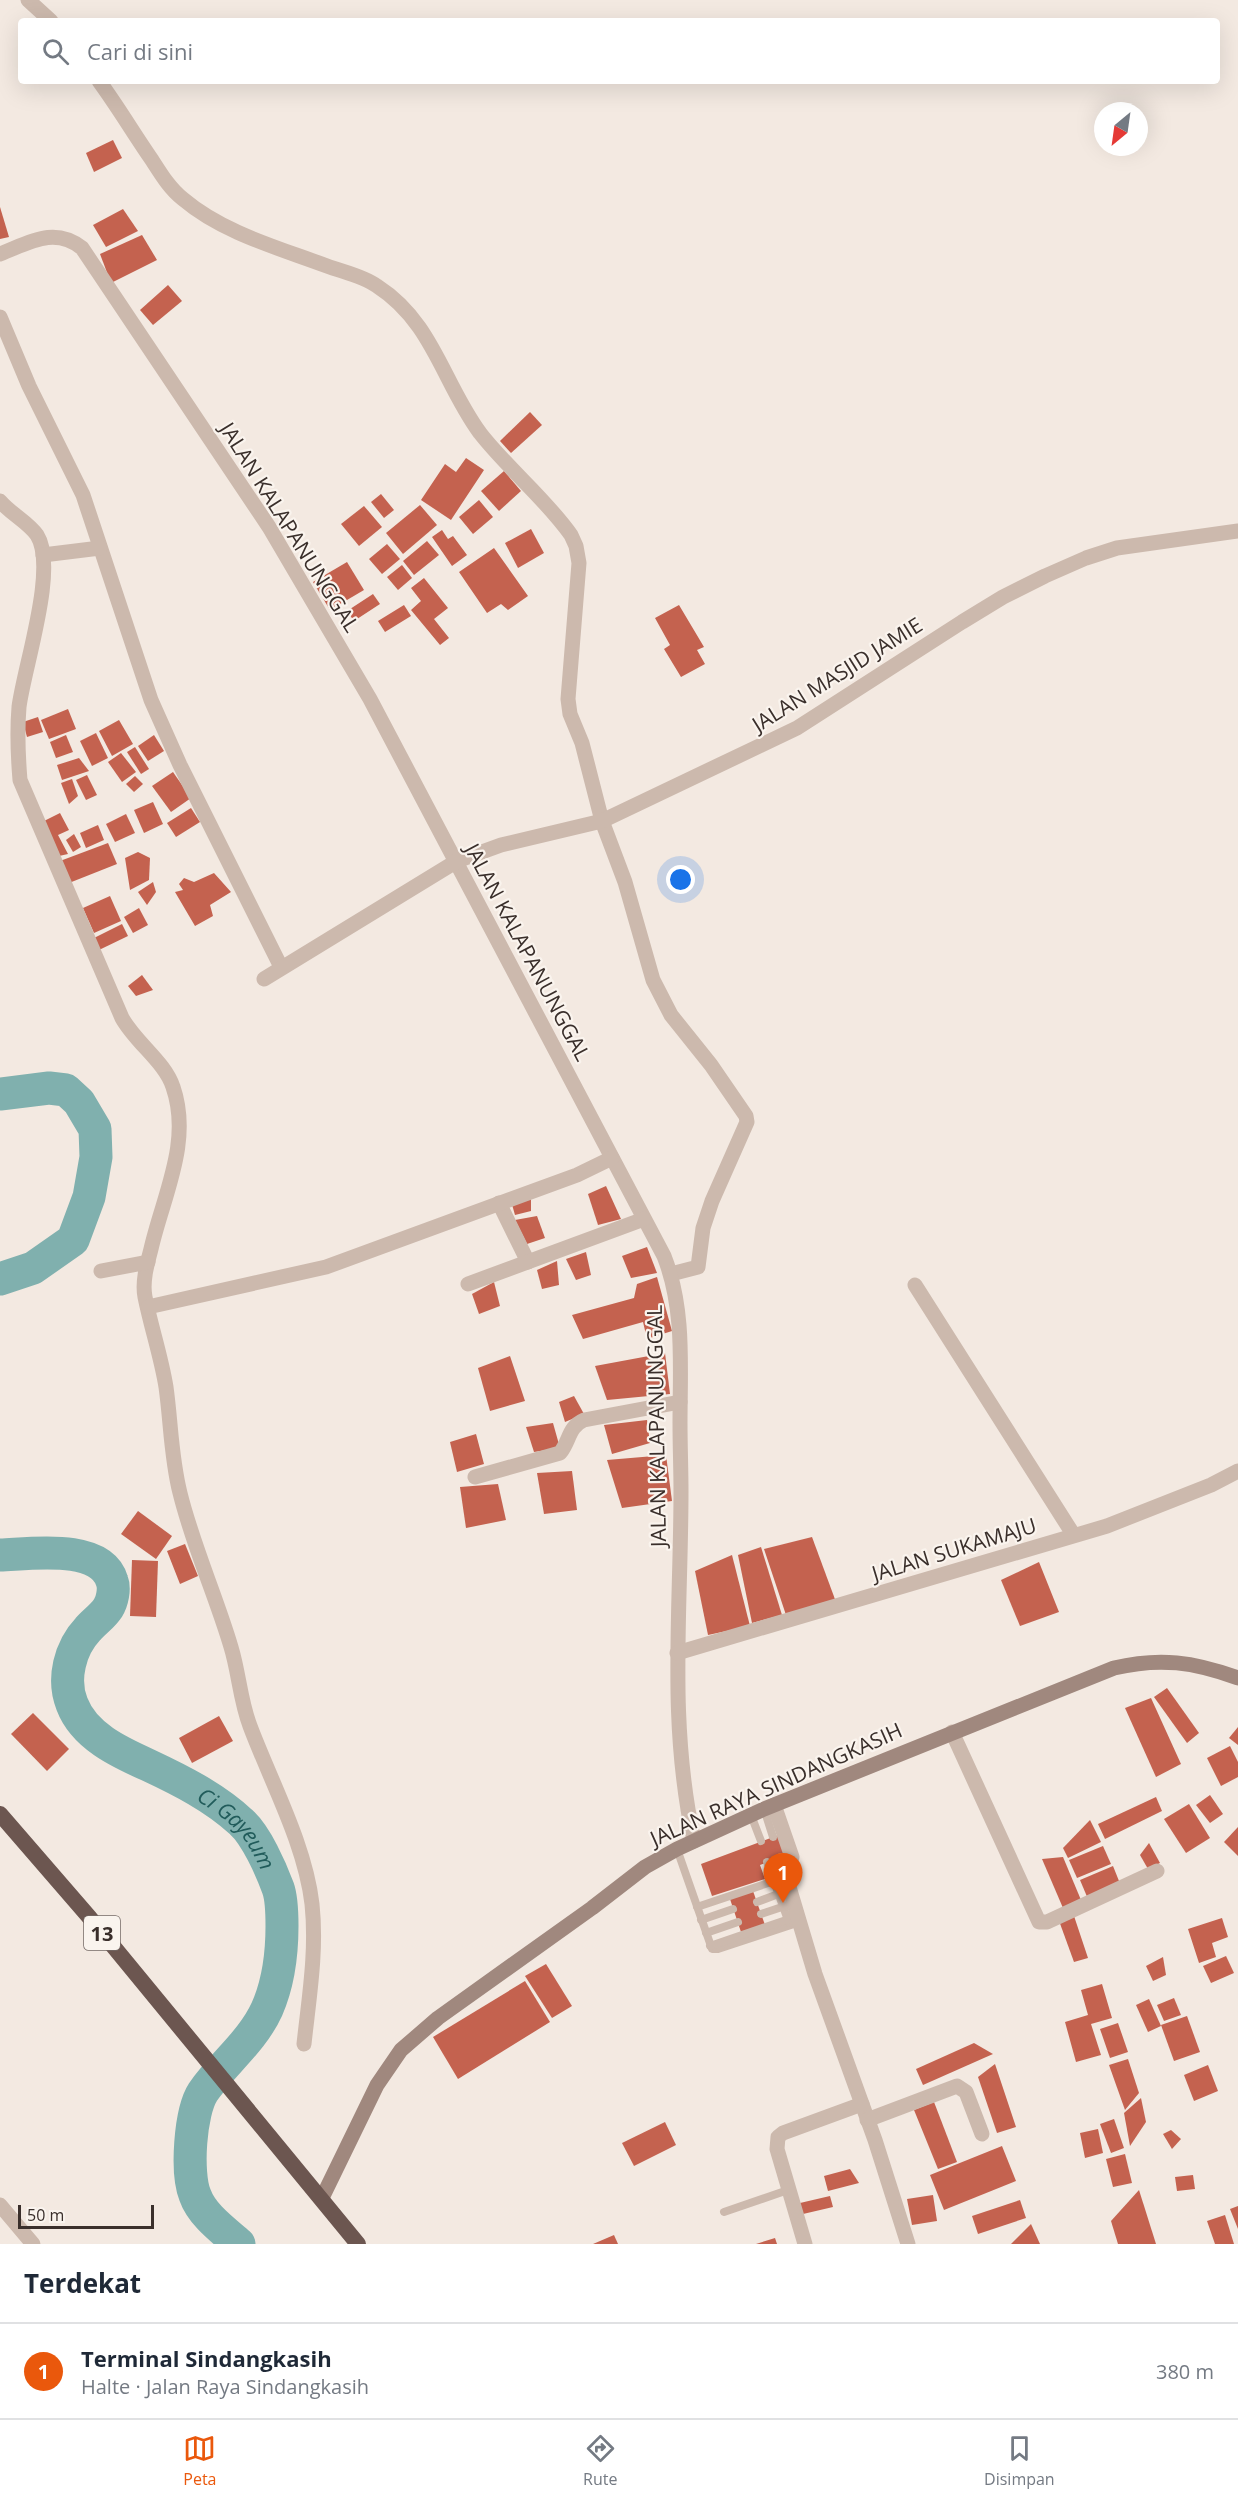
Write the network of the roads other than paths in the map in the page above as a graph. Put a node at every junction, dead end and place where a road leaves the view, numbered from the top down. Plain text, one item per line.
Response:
1 (28, 0) edge
2 (48, 18) edge
3 (101, 84) edge
4 (0, 254) edge
5 (0, 317) edge
6 (0, 501) edge
7 (1238, 531) edge
8 (100, 548) junction
9 (48, 554) junction
10 (602, 821) junction
11 (457, 861) junction
12 (281, 967) junction
13 (264, 979) dead end
14 (612, 1158) junction
15 (499, 1203) junction
16 (644, 1219) junction
17 (148, 1262) junction
18 (528, 1262) junction
19 (101, 1271) dead end
20 (671, 1274) junction
21 (468, 1284) dead end
22 (915, 1285) dead end
23 (148, 1307) junction
24 (680, 1402) junction
25 (1238, 1471) edge
26 (475, 1477) dead end
27 (1073, 1534) junction
28 (677, 1653) junction
29 (1238, 1678) edge
30 (952, 1732) junction
31 (763, 1810) junction
32 (0, 1814) edge
33 (773, 1837) dead end
34 (694, 1841) junction
35 (761, 1841) dead end
36 (677, 1849) junction
37 (781, 1857) dead end
38 (767, 1862) dead end
39 (1157, 1871) dead end
40 (757, 1902) dead end
41 (788, 1903) junction
42 (697, 1907) junction
43 (734, 1909) dead end
44 (761, 1914) dead end
45 (701, 1920) junction
46 (738, 1922) dead end
47 (706, 1933) junction
48 (304, 2044) dead end
49 (862, 2104) junction
50 (867, 2120) junction
51 (982, 2134) dead end
52 (788, 2190) junction
53 (322, 2198) junction
54 (0, 2205) edge
55 (724, 2212) dead end
56 (33, 2244) edge
57 (358, 2244) edge
58 (806, 2244) edge
59 (908, 2244) edge

1 - 2 street
3 - 10 street
4 - 11 street, JALAN KALAPANUNGGAL
5 - 8 street
6 - 9 street
7 - 10 street, JALAN MASJID JAMIE
8 - 9 street
8 - 12 street
9 - 17 street
10 - 11 street, JALAN MASJID JAMIE
10 - 20 street
11 - 12 street, JALAN MASJID JAMIE
11 - 14 street, JALAN KALAPANUNGGAL
12 - 13 street, JALAN MASJID JAMIE
14 - 15 street
14 - 16 street, JALAN KALAPANUNGGAL
15 - 18 street
15 - 23 street
16 - 18 street
16 - 20 street, JALAN KALAPANUNGGAL
17 - 19 street
17 - 23 street
18 - 21 street
20 - 24 street, JALAN KALAPANUNGGAL
22 - 27 street
23 - 48 street
24 - 26 street
24 - 28 street, JALAN KALAPANUNGGAL
25 - 27 street, JALAN SUKAMAJU
27 - 28 street, JALAN SUKAMAJU
28 - 34 street, JALAN KALAPANUNGGAL
29 - 30 main road, JALAN RAYA SINDANGKASIH
30 - 31 main road, JALAN RAYA SINDANGKASIH
30 - 39 street
31 - 33 lane
31 - 34 main road, JALAN RAYA SINDANGKASIH
31 - 35 lane
31 - 41 street
32 - 53 highway, 13
34 - 36 main road, JALAN RAYA SINDANGKASIH
36 - 42 lane
36 - 53 main road, JALAN RAYA SINDANGKASIH
37 - 41 lane
38 - 41 lane
40 - 41 lane
41 - 42 lane
41 - 44 lane
41 - 47 lane
41 - 49 street
42 - 45 lane
43 - 45 lane
45 - 47 lane
46 - 47 lane
49 - 50 street
49 - 52 street
50 - 51 street
50 - 59 street
52 - 55 lane
52 - 58 street
53 - 57 highway, 13
54 - 56 street

